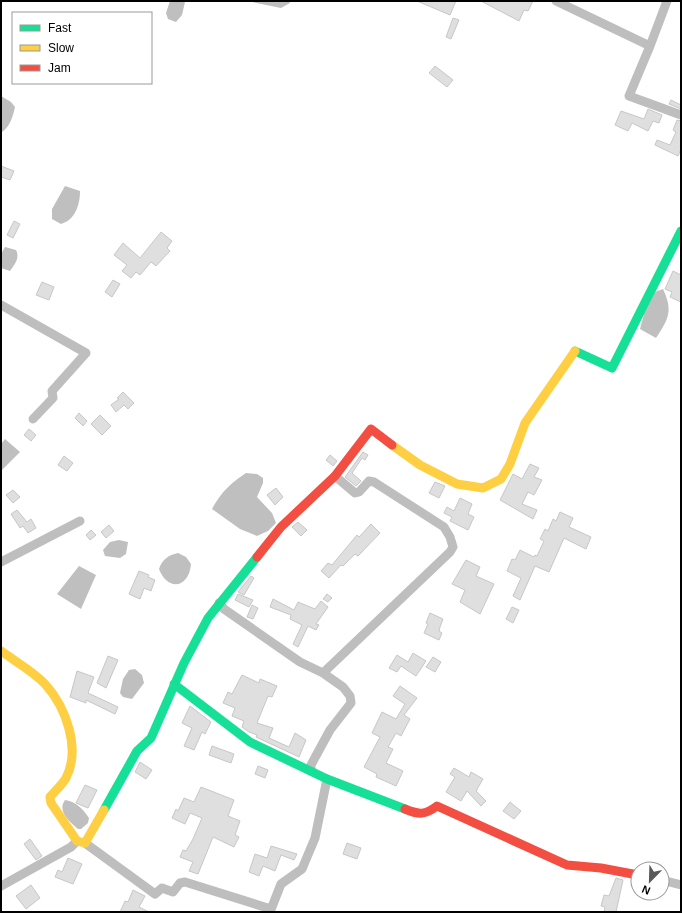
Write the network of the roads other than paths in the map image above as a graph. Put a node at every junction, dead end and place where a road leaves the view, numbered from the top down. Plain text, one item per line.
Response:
1 (556, 1) edge
2 (667, 1) edge
3 (650, 46) junction
4 (681, 115) edge
5 (681, 231) edge
6 (1, 305) edge
7 (33, 419) dead end
8 (335, 476) junction
9 (80, 521) dead end
10 (1, 562) edge
11 (219, 603) junction
12 (1, 651) edge
13 (323, 673) junction
14 (174, 684) junction
15 (311, 771) junction
16 (328, 779) junction
17 (81, 842) junction
18 (630, 874) edge
19 (670, 882) edge
20 (681, 885) edge
21 (1, 886) edge
22 (270, 911) edge

1 - 3 street
2 - 3 street
3 - 4 street
5 - 8 street
6 - 7 street
8 - 11 street
8 - 13 street
9 - 10 street
11 - 13 street
11 - 14 street
12 - 17 street
13 - 15 street
14 - 15 street
14 - 17 street
15 - 16 street
16 - 18 street
16 - 22 street
17 - 21 street
17 - 22 street
19 - 20 street

